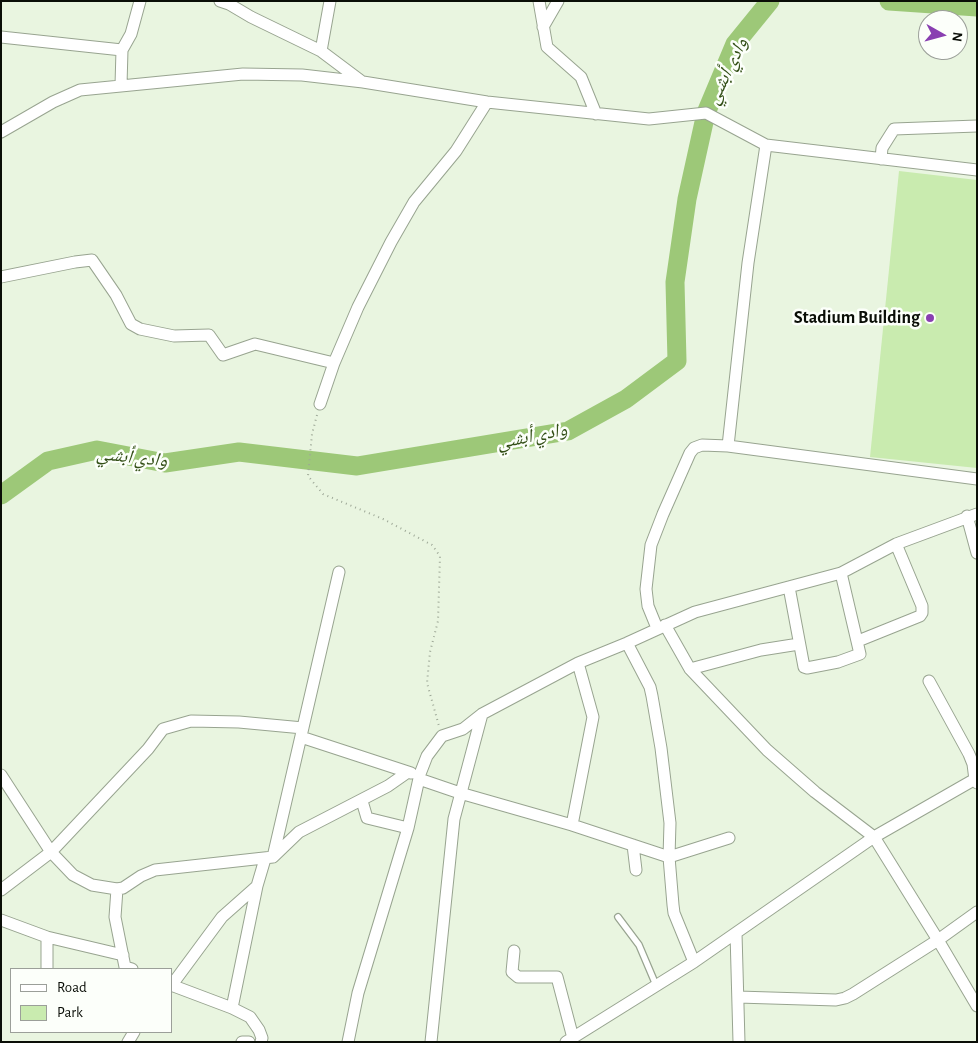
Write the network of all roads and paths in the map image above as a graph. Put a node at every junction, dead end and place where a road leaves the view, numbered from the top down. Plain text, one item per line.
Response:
1 (140, 1) edge
2 (220, 1) edge
3 (330, 1) edge
4 (539, 1) edge
5 (558, 1) edge
6 (542, 27) junction
7 (1, 37) edge
8 (122, 50) junction
9 (321, 52) junction
10 (363, 82) junction
11 (121, 85) junction
12 (487, 102) junction
13 (596, 114) junction
14 (977, 126) edge
15 (1, 132) edge
16 (766, 145) junction
17 (881, 159) junction
18 (977, 170) edge
19 (1, 277) edge
20 (334, 364) junction
21 (320, 404) joint
22 (728, 446) junction
23 (977, 479) edge
24 (972, 515) edge
25 (896, 544) junction
26 (977, 553) edge
27 (339, 572) dead end
28 (841, 573) junction
29 (789, 587) junction
30 (661, 627) junction
31 (858, 641) junction
32 (627, 643) junction
33 (799, 644) junction
34 (578, 663) junction
35 (690, 668) junction
36 (929, 681) dead end
37 (482, 714) junction
38 (302, 733) junction
39 (442, 736) junction
40 (408, 772) junction
41 (1, 775) edge
42 (419, 776) junction
43 (976, 780) edge
44 (460, 793) junction
45 (362, 801) junction
46 (572, 825) junction
47 (408, 828) junction
48 (874, 837) junction
49 (729, 838) dead end
50 (633, 846) junction
51 (51, 852) junction
52 (670, 857) junction
53 (269, 858) junction
54 (636, 870) dead end
55 (257, 886) junction
56 (117, 889) junction
57 (1, 890) edge
58 (977, 912) edge
59 (618, 917) dead end
60 (1, 920) edge
61 (736, 933) junction
62 (47, 937) junction
63 (938, 940) junction
64 (514, 950) dead end
65 (123, 955) junction
66 (694, 962) junction
67 (47, 968) edge
68 (128, 968) edge
69 (656, 985) junction
70 (172, 986) edge
71 (738, 998) junction
72 (977, 1006) edge
73 (232, 1008) junction
74 (570, 1040) edge
75 (242, 1042) edge
76 (249, 1042) edge
77 (261, 1042) edge
78 (348, 1042) edge
79 (432, 1042) edge
80 (739, 1042) edge

1 - 8 street
2 - 9 street
3 - 9 street
4 - 6 street
5 - 6 street
6 - 13 street
7 - 8 street
8 - 11 street
9 - 10 street
10 - 11 street
10 - 12 street
11 - 15 street
12 - 13 street
12 - 20 street
13 - 16 street
14 - 17 street
16 - 17 street
16 - 22 street
17 - 18 street
19 - 20 street
20 - 21 street
21 - 39 path
22 - 23 street
22 - 30 street
24 - 25 street
24 - 26 street
25 - 28 street
25 - 31 street
27 - 38 street
28 - 29 street
28 - 31 street
29 - 30 street
29 - 33 street
30 - 32 street
30 - 35 street
31 - 33 street
32 - 34 street
32 - 52 street
33 - 35 street
34 - 37 street
34 - 46 street
35 - 48 street
36 - 43 street
37 - 39 street
37 - 44 street
38 - 40 street
38 - 51 street
38 - 53 street
39 - 42 street
40 - 42 street
40 - 45 street
41 - 51 street
42 - 44 street
42 - 47 street
43 - 48 street
44 - 46 street
44 - 79 street
45 - 47 street
45 - 53 street
46 - 50 street
47 - 78 street
48 - 61 street
48 - 63 street
49 - 52 street
50 - 52 street
50 - 54 street
51 - 56 street
51 - 57 street
52 - 66 street
53 - 55 street
53 - 56 street
55 - 70 street
55 - 73 street
56 - 65 street
58 - 63 street
59 - 69 lane
60 - 62 street
61 - 66 street
61 - 71 street
62 - 65 street
62 - 67 street
63 - 71 street
63 - 72 street
64 - 74 street
65 - 68 street
66 - 69 street
69 - 74 street
70 - 73 street
71 - 80 street
73 - 77 street
75 - 76 street

